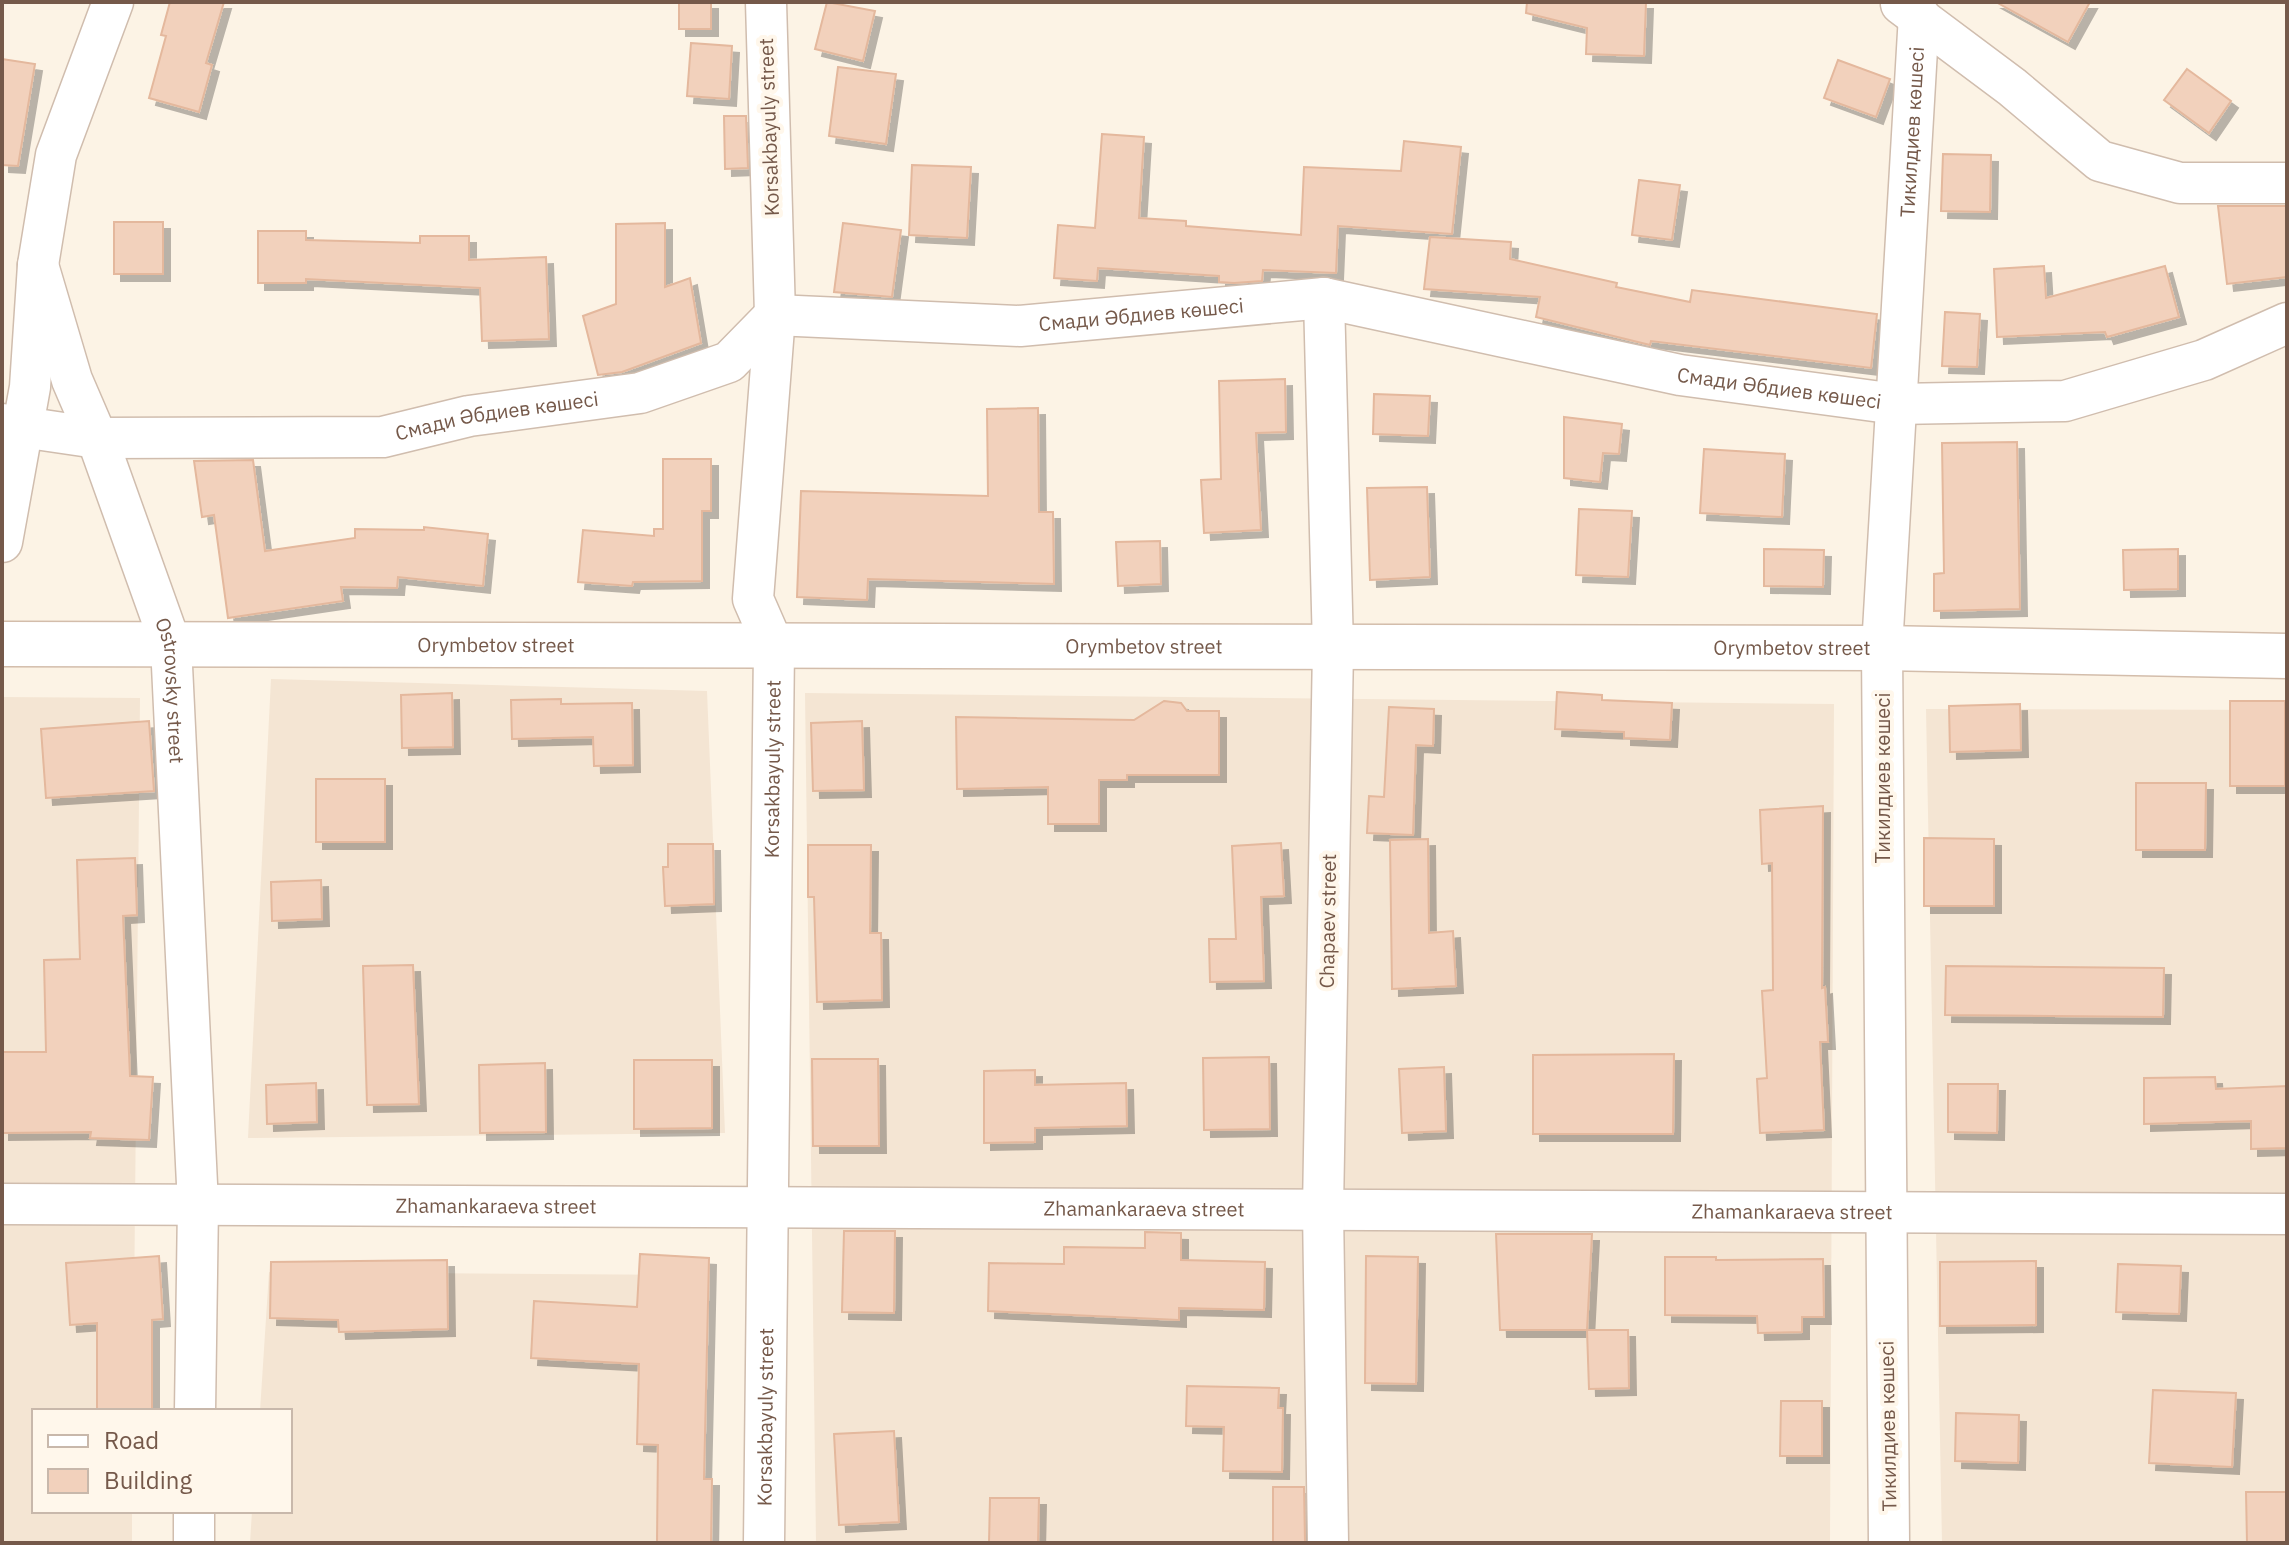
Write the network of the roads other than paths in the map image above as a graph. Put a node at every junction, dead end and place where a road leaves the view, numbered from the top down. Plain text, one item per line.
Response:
1 (113, 2) edge
2 (766, 2) edge
3 (1908, 8) edge
4 (2287, 183) edge
5 (38, 265) junction
6 (1324, 298) junction
7 (775, 315) junction
8 (2287, 323) edge
9 (1896, 404) junction
10 (13, 426) edge
11 (97, 438) junction
12 (2, 542) edge
13 (2, 644) edge
14 (171, 645) junction
15 (774, 647) junction
16 (1333, 648) junction
17 (1882, 648) junction
18 (2287, 656) edge
19 (2, 1204) edge
20 (198, 1205) junction
21 (769, 1207) junction
22 (1323, 1209) junction
23 (1886, 1211) junction
24 (2287, 1214) edge
25 (195, 1409) edge
26 (194, 1513) edge
27 (194, 1543) edge
28 (764, 1543) edge
29 (1328, 1543) edge
30 (1889, 1543) edge

1 - 5 street, Ostrovsky street
2 - 7 street, Korsakbayuly street
3 - 4 street
3 - 9 street, Тикилдиев көшесі
5 - 10 street
5 - 11 street, Ostrovsky street
6 - 7 street, Смади Әбдиев көшесі
6 - 9 street, Смади Әбдиев көшесі
6 - 16 street, Chapaev street
7 - 11 street, Смади Әбдиев көшесі
7 - 15 street, Korsakbayuly street
8 - 9 street, Смади Әбдиев көшесі
9 - 17 street, Тикилдиев көшесі
10 - 11 street, Смади Әбдиев көшесі
10 - 12 street
11 - 14 street, Ostrovsky street
13 - 14 main road, Orymbetov street
14 - 15 main road, Orymbetov street
14 - 20 street, Ostrovsky street
15 - 16 main road, Orymbetov street
15 - 21 street, Korsakbayuly street
16 - 17 main road, Orymbetov street
16 - 22 street, Chapaev street
17 - 18 main road, Orymbetov street
17 - 23 street, Тикилдиев көшесі
19 - 20 street, Zhamankaraeva street
20 - 21 street, Zhamankaraeva street
20 - 25 street, Ostrovsky street
21 - 22 street, Zhamankaraeva street
21 - 28 street, Korsakbayuly street
22 - 23 street, Zhamankaraeva street
22 - 29 street, Chapaev street
23 - 24 street, Zhamankaraeva street
23 - 30 street, Тикилдиев көшесі
26 - 27 street

